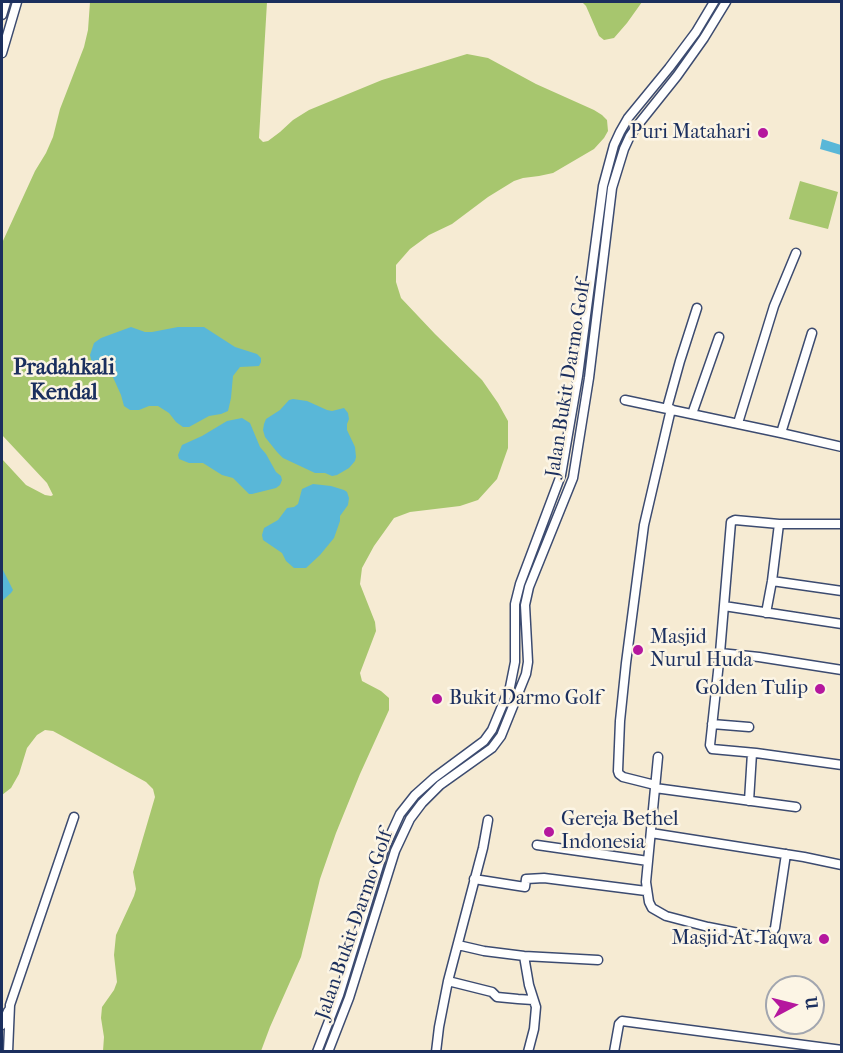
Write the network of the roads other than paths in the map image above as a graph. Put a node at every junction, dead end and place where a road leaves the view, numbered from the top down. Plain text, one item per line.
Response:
1 (6, 2) edge
2 (18, 2) edge
3 (714, 2) edge
4 (726, 2) edge
5 (2, 15) edge
6 (2, 53) edge
7 (796, 253) dead end
8 (697, 308) dead end
9 (812, 333) dead end
10 (719, 337) dead end
11 (625, 400) dead end
12 (669, 409) junction
13 (692, 414) junction
14 (738, 423) junction
15 (781, 433) junction
16 (842, 447) edge
17 (779, 524) junction
18 (842, 524) edge
19 (772, 581) junction
20 (842, 591) edge
21 (724, 606) junction
22 (766, 612) junction
23 (842, 624) edge
24 (720, 652) junction
25 (842, 670) edge
26 (712, 724) junction
27 (749, 727) dead end
28 (752, 753) junction
29 (658, 757) dead end
30 (842, 765) edge
31 (655, 786) junction
32 (749, 801) junction
33 (796, 807) dead end
34 (74, 817) dead end
35 (488, 820) dead end
36 (651, 832) junction
37 (537, 845) dead end
38 (786, 854) junction
39 (648, 861) junction
40 (842, 865) edge
41 (474, 879) junction
42 (646, 891) junction
43 (458, 945) junction
44 (524, 956) junction
45 (598, 960) dead end
46 (448, 981) junction
47 (533, 1000) junction
48 (10, 1005) junction
49 (2, 1025) edge
50 (842, 1050) edge
51 (8, 1052) edge
52 (317, 1052) edge
53 (328, 1052) edge
54 (436, 1052) edge
55 (528, 1052) edge
56 (614, 1052) edge

1 - 5 street
2 - 6 street
3 - 52 street, Jalan Bukit Darmo Golf
4 - 53 street, Jalan Bukit Darmo Golf
7 - 14 street
8 - 12 street
9 - 15 street
10 - 13 street
11 - 12 street
12 - 13 street
12 - 31 street
13 - 14 street
14 - 15 street
15 - 16 street
17 - 18 street
17 - 19 street
17 - 21 street
19 - 20 street
19 - 22 street
21 - 22 street
21 - 24 street
22 - 23 street
24 - 25 street
24 - 26 street
26 - 27 street
26 - 28 street
28 - 30 street
28 - 32 street
29 - 31 street
31 - 32 street
31 - 36 street
32 - 33 street
34 - 48 street
35 - 41 street
36 - 38 street
36 - 39 street
37 - 39 street
38 - 40 street
38 - 42 street
39 - 42 street
41 - 42 street
41 - 43 street
43 - 44 street
43 - 46 street
44 - 45 street
44 - 47 street
46 - 47 street
46 - 54 street
47 - 55 street
48 - 49 street
48 - 51 street
50 - 56 street

